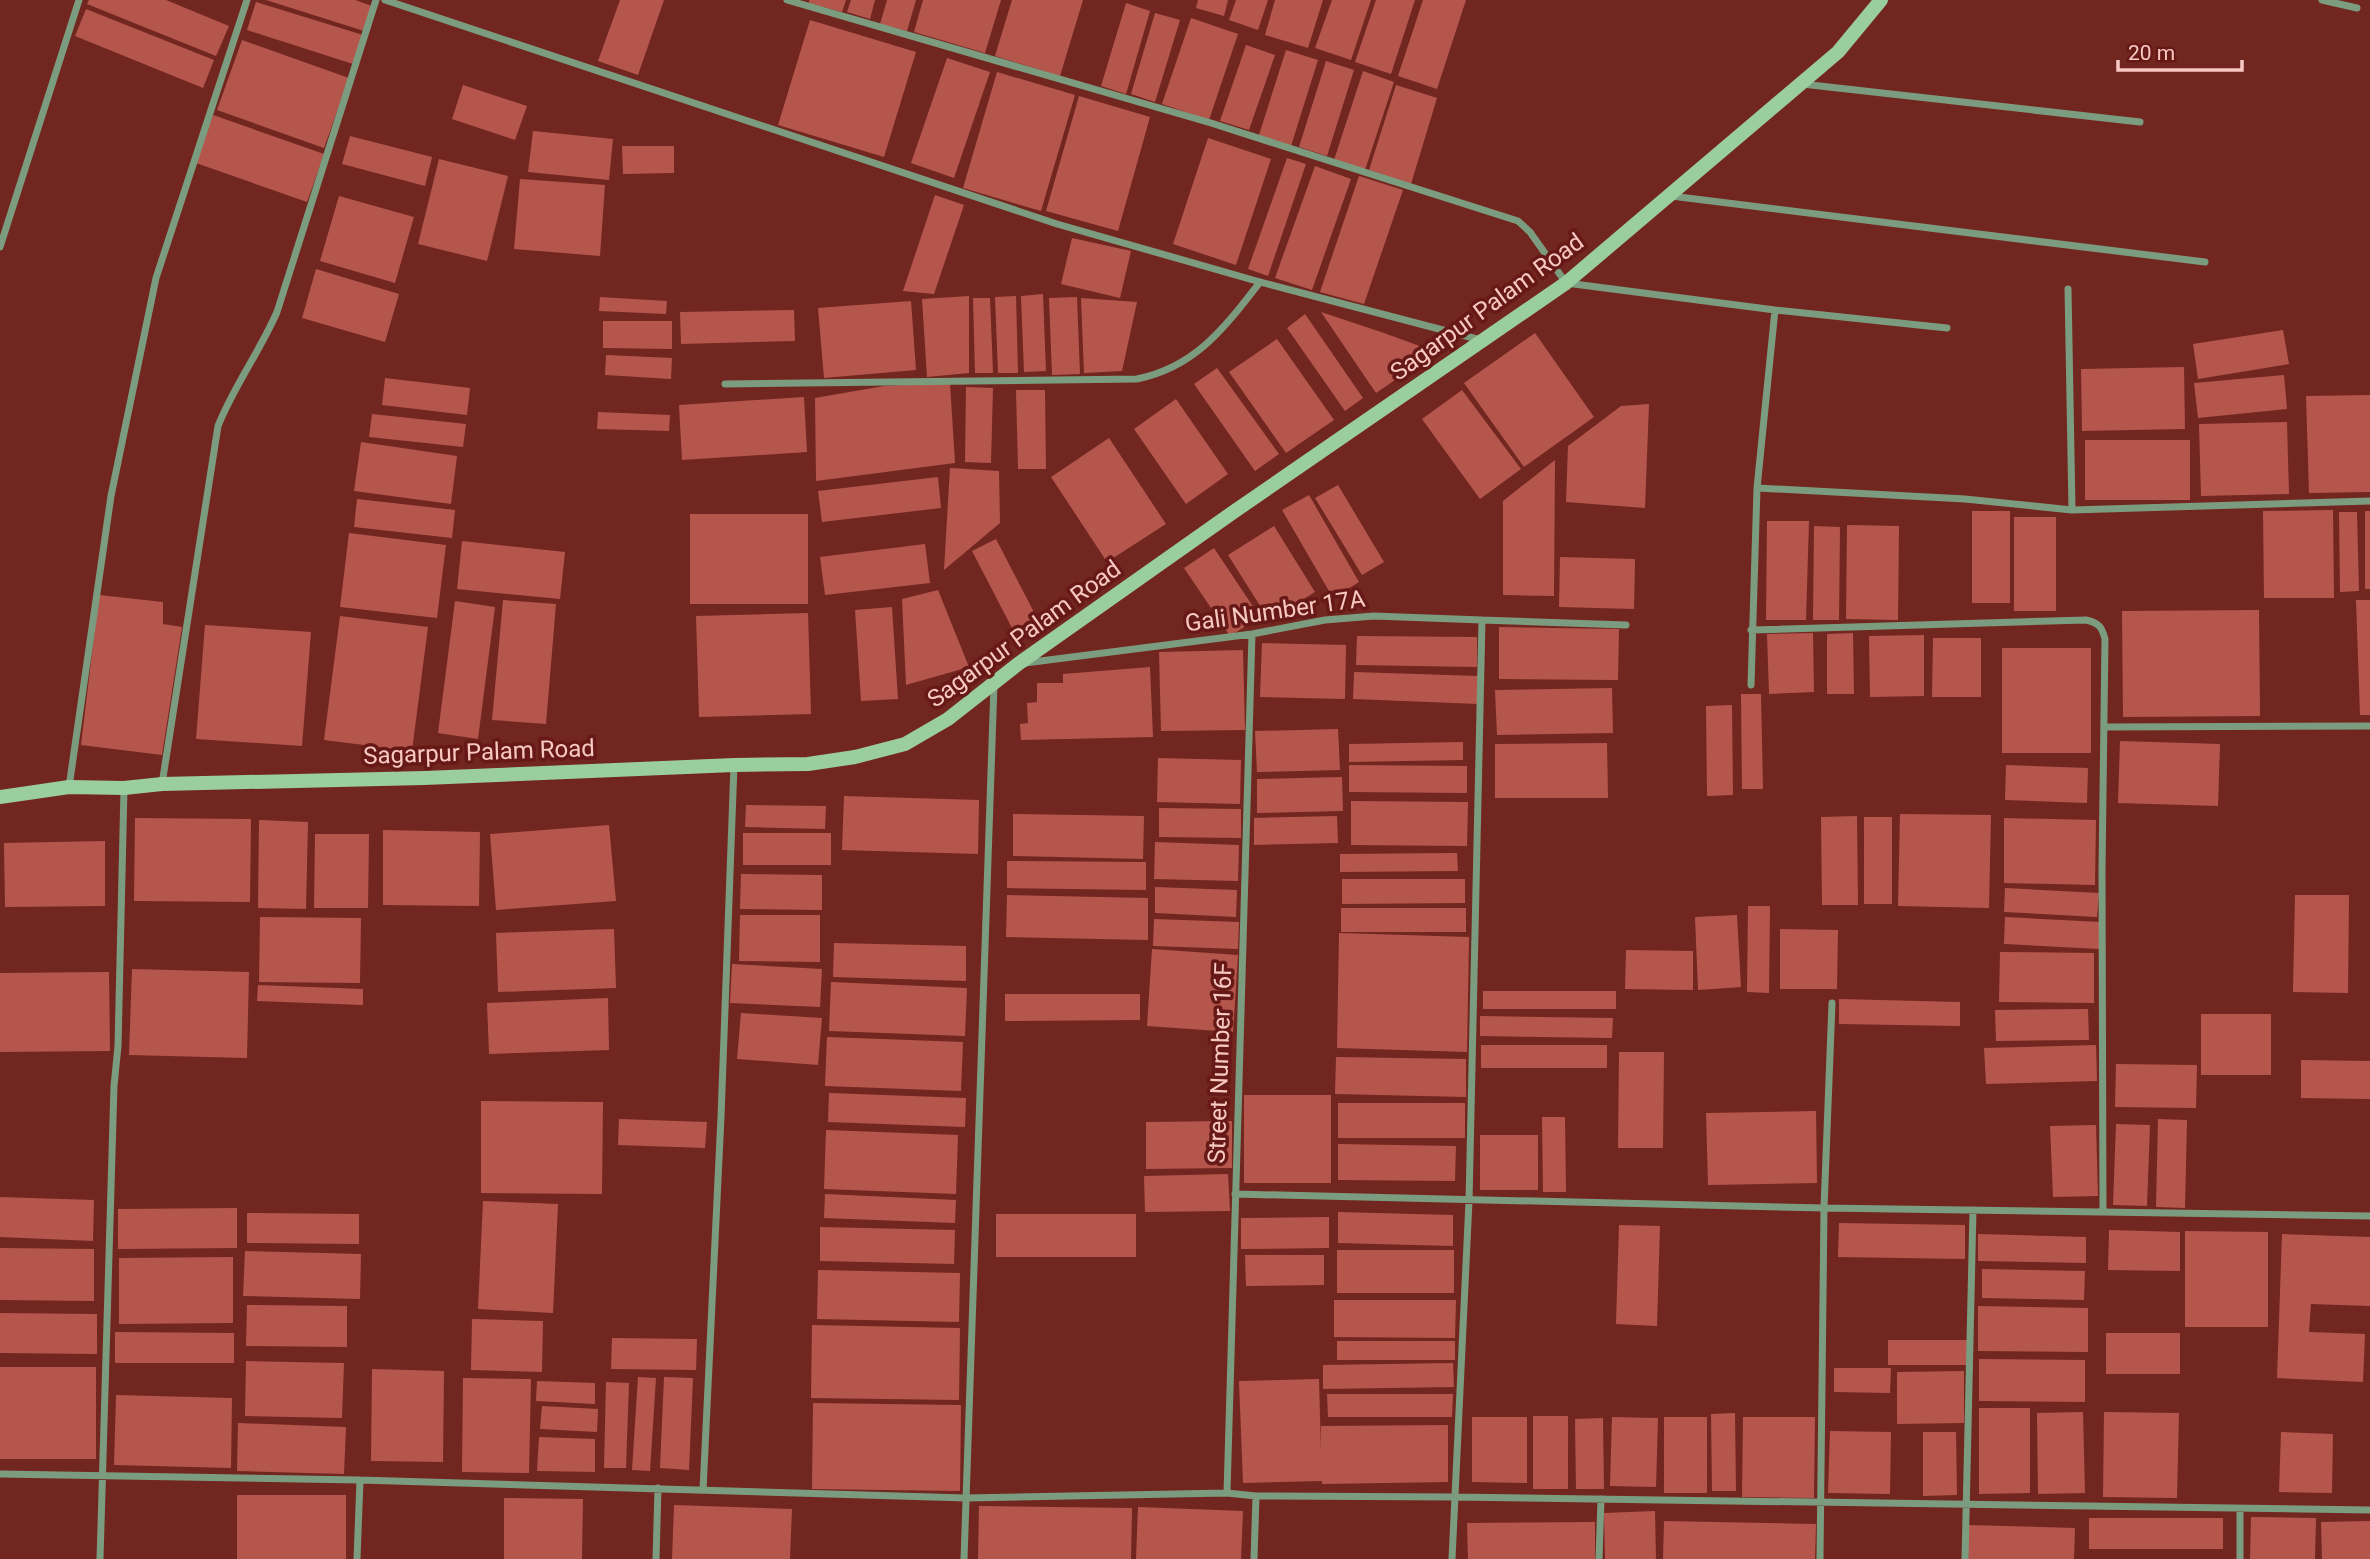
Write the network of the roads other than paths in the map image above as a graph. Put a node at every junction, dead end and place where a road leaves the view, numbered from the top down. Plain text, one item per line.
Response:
1 (79, 0) edge
2 (247, 0) edge
3 (376, 0) edge
4 (385, 0) edge
5 (787, 0) edge
6 (1881, 0) edge
7 (2322, 0) edge
8 (2357, 8) dead end
9 (1798, 84) junction
10 (2140, 122) dead end
11 (1667, 195) junction
12 (0, 247) edge
13 (2206, 262) dead end
14 (1260, 282) junction
15 (1566, 283) junction
16 (2068, 289) dead end
17 (1775, 310) junction
18 (1947, 328) dead end
19 (1484, 341) junction
20 (725, 384) dead end
21 (1757, 488) junction
22 (2370, 501) edge
23 (2072, 510) junction
24 (1482, 620) junction
25 (1626, 625) dead end
26 (1752, 630) junction
27 (1252, 634) junction
28 (1018, 664) junction
29 (994, 682) junction
30 (1752, 685) dead end
31 (2370, 726) edge
32 (2105, 727) junction
33 (734, 765) junction
34 (162, 784) junction
35 (69, 787) junction
36 (124, 788) junction
37 (0, 797) edge
38 (1832, 1003) dead end
39 (1235, 1194) junction
40 (1469, 1200) junction
41 (1824, 1208) junction
42 (1973, 1210) junction
43 (2104, 1212) junction
44 (2370, 1216) edge
45 (0, 1474) edge
46 (102, 1475) junction
47 (360, 1479) junction
48 (658, 1488) junction
49 (703, 1490) junction
50 (1227, 1493) junction
51 (1256, 1496) junction
52 (966, 1497) junction
53 (1454, 1497) junction
54 (1601, 1499) junction
55 (1822, 1502) junction
56 (1967, 1505) junction
57 (2240, 1509) junction
58 (2370, 1510) edge
59 (100, 1559) edge
60 (357, 1559) edge
61 (656, 1559) edge
62 (964, 1559) edge
63 (1254, 1559) edge
64 (1452, 1559) edge
65 (1599, 1559) edge
66 (1821, 1559) edge
67 (1965, 1559) edge
68 (2240, 1559) edge

1 - 12 street
2 - 35 street
3 - 34 street
4 - 14 street
5 - 15 street
6 - 9 street, Sagarpur Palam Road
7 - 8 street
9 - 10 street
9 - 11 street, Sagarpur Palam Road
11 - 13 street
11 - 15 street, Sagarpur Palam Road
14 - 19 street
14 - 20 street
15 - 17 street
15 - 19 street, Sagarpur Palam Road
16 - 23 street
17 - 18 street
17 - 21 street
19 - 28 street, Sagarpur Palam Road
21 - 23 street
21 - 26 street
22 - 23 street
24 - 25 street, Gali Number 17A
24 - 27 street, Gali Number 17A
24 - 40 street
26 - 30 street
26 - 32 street
27 - 28 street, Gali Number 17A
27 - 39 street, Street Number 16F
28 - 29 street, Sagarpur Palam Road
29 - 33 street, Sagarpur Palam Road
29 - 52 street
31 - 32 street
32 - 43 street
33 - 34 street, Sagarpur Palam Road
33 - 49 street
34 - 36 street, Sagarpur Palam Road
35 - 36 street, Sagarpur Palam Road
35 - 37 street, Sagarpur Palam Road
36 - 46 street
38 - 41 street
39 - 40 street
39 - 50 street, Street Number 16F
40 - 41 street
40 - 53 street
41 - 42 street
41 - 55 street
42 - 43 street
42 - 56 street
43 - 44 street
45 - 46 street
46 - 47 street
46 - 59 street
47 - 48 street
47 - 60 street
48 - 49 street
48 - 61 street
49 - 52 street
50 - 51 street
50 - 52 street
51 - 53 street
51 - 63 street
52 - 62 street
53 - 54 street
53 - 64 street
54 - 55 street
54 - 65 street
55 - 56 street
55 - 66 street
56 - 57 street
56 - 67 street
57 - 58 street
57 - 68 street

